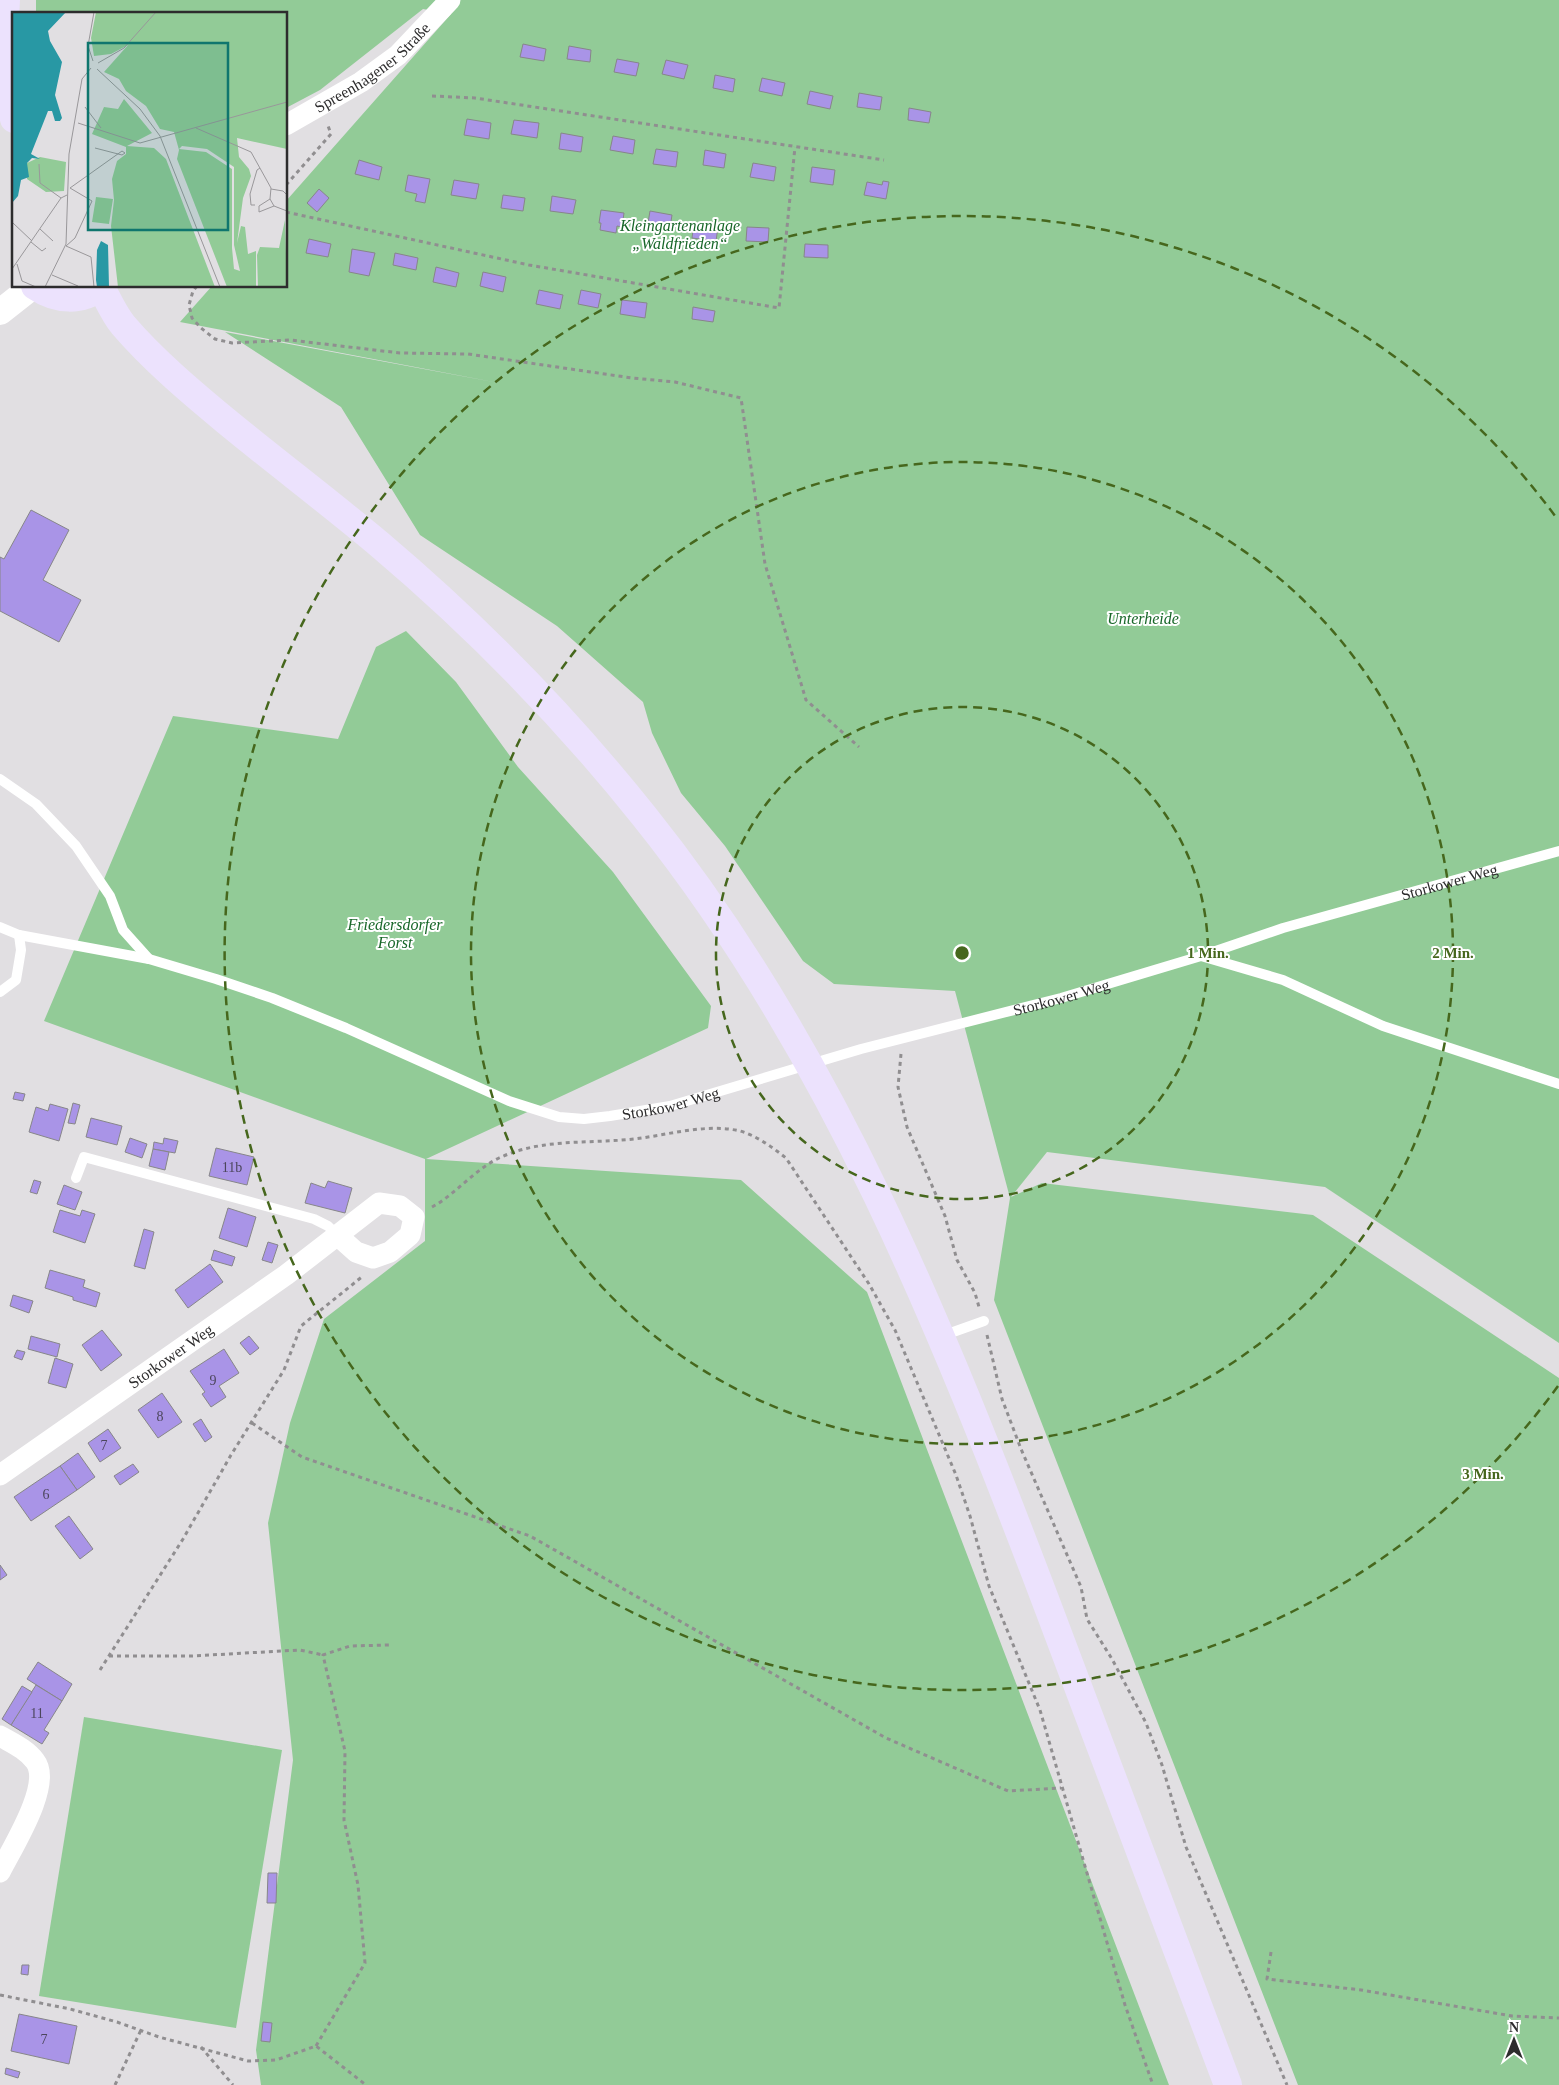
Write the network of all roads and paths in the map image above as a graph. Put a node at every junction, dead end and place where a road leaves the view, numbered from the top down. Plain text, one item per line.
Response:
1 (6, 0) edge
2 (450, 0) edge
3 (432, 96) dead end
4 (322, 105) junction
5 (12, 109) edge
6 (288, 124) edge
7 (795, 147) junction
8 (884, 160) dead end
9 (288, 183) edge
10 (288, 212) edge
11 (31, 288) edge
12 (37, 288) edge
13 (99, 288) edge
14 (102, 288) edge
15 (195, 288) edge
16 (0, 312) edge
17 (859, 747) dead end
18 (0, 779) edge
19 (1559, 851) edge
20 (0, 927) edge
21 (19, 935) junction
22 (1201, 956) junction
23 (149, 959) junction
24 (0, 992) edge
25 (902, 1038) junction
26 (1559, 1084) edge
27 (76, 1178) dead end
28 (435, 1206) dead end
29 (338, 1235) junction
30 (373, 1258) junction
31 (984, 1321) junction
32 (941, 1336) junction
33 (252, 1423) junction
34 (0, 1475) edge
35 (389, 1645) dead end
36 (323, 1655) junction
37 (109, 1656) junction
38 (100, 1670) dead end
39 (0, 1736) edge
40 (1062, 1788) junction
41 (0, 1872) edge
42 (1271, 1952) dead end
43 (0, 1995) edge
44 (1559, 2018) edge
45 (141, 2030) junction
46 (316, 2046) junction
47 (201, 2047) junction
48 (115, 2085) edge
49 (233, 2085) edge
50 (366, 2085) edge
51 (1153, 2085) edge
52 (1228, 2085) edge
53 (1287, 2085) edge

1 - 5 main road
2 - 4 street, Spreenhagener Straße
3 - 7 path
4 - 6 street, Spreenhagener Straße
4 - 9 path
7 - 8 path
7 - 10 path
11 - 16 street
12 - 13 main road
14 - 32 main road
15 - 17 path
18 - 23 lane
19 - 22 lane, Storkower Weg
20 - 21 lane, Storkower Weg
21 - 23 lane, Storkower Weg
21 - 24 lane
22 - 25 lane, Storkower Weg
22 - 26 lane
23 - 25 lane, Storkower Weg
25 - 31 path
27 - 29 lane
28 - 40 path
29 - 30 street
29 - 30 street, Storkower Weg
29 - 34 street, Storkower Weg
30 - 33 path
31 - 32 lane
31 - 53 path
32 - 52 main road
33 - 37 path
33 - 40 path
35 - 36 path
36 - 37 path
36 - 46 path
37 - 38 path
39 - 41 street
40 - 51 path
42 - 44 path
43 - 45 path
45 - 47 path
45 - 48 path
46 - 47 path
46 - 50 path
47 - 49 path

